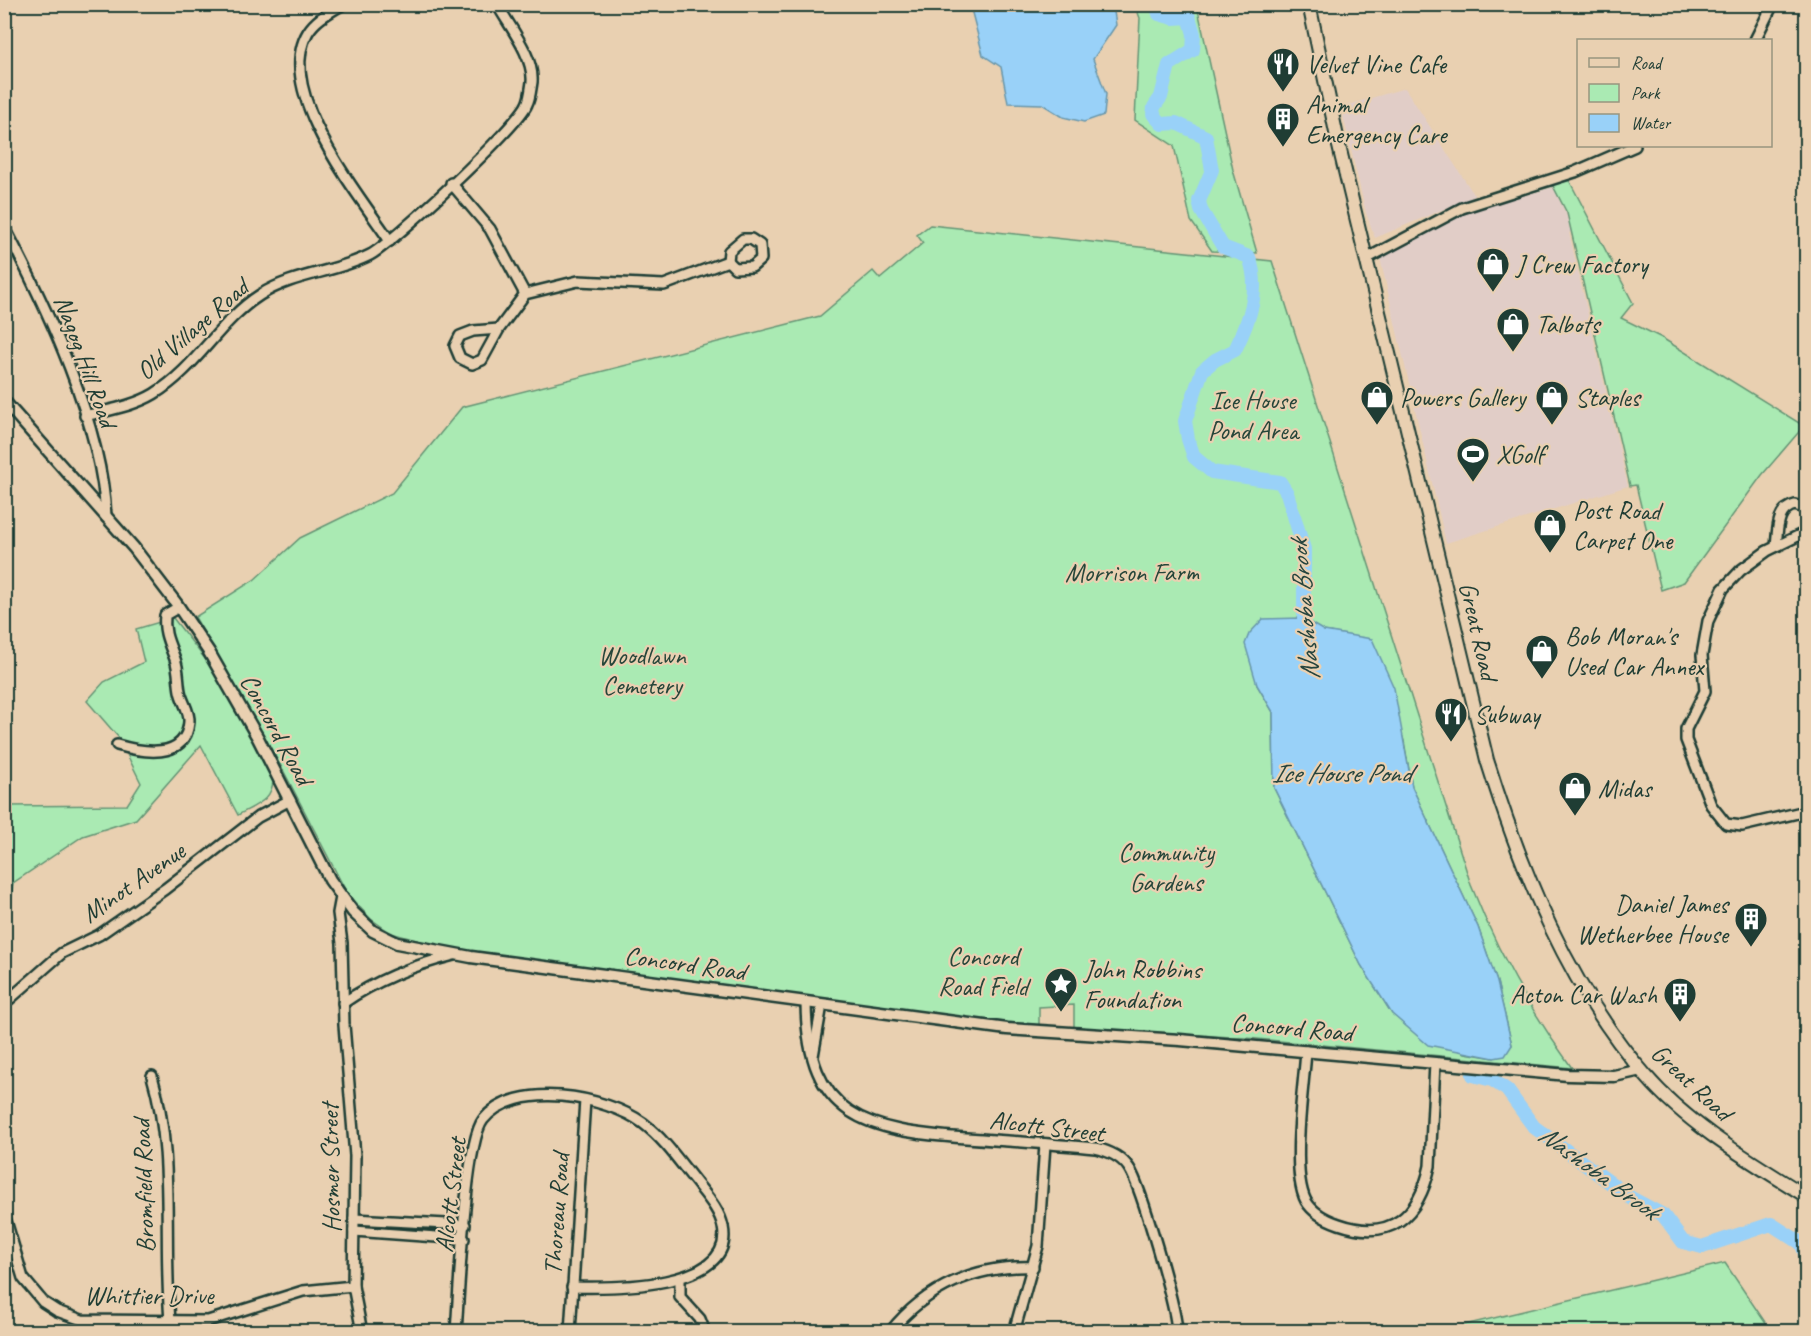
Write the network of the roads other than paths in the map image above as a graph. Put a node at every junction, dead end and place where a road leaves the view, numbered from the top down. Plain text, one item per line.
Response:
1 (343, 4) edge
2 (497, 4) edge
3 (1309, 4) edge
4 (1773, 4) edge
5 (1756, 39) edge
6 (1633, 147) edge
7 (451, 183) junction
8 (4, 226) edge
9 (390, 241) junction
10 (1366, 258) junction
11 (728, 261) dead end
12 (525, 294) junction
13 (499, 329) junction
14 (4, 401) edge
15 (85, 416) junction
16 (1806, 509) edge
17 (106, 517) junction
18 (1806, 532) edge
19 (1776, 546) junction
20 (179, 607) junction
21 (117, 745) dead end
22 (290, 800) junction
23 (1806, 811) edge
24 (341, 897) junction
25 (454, 955) junction
26 (344, 1003) junction
27 (806, 1003) junction
28 (4, 1004) edge
29 (822, 1005) junction
30 (1306, 1051) junction
31 (1435, 1063) junction
32 (813, 1064) junction
33 (1641, 1070) junction
34 (152, 1076) dead end
35 (585, 1100) junction
36 (1045, 1144) junction
37 (1806, 1196) edge
38 (4, 1215) edge
39 (354, 1219) junction
40 (465, 1225) junction
41 (354, 1231) junction
42 (464, 1239) junction
43 (1033, 1266) junction
44 (680, 1279) junction
45 (353, 1286) junction
46 (572, 1287) junction
47 (170, 1321) junction
48 (171, 1332) edge
49 (362, 1332) edge
50 (456, 1332) edge
51 (570, 1332) edge
52 (705, 1332) edge
53 (890, 1332) edge
54 (1014, 1332) edge
55 (1177, 1332) edge

1 - 9 street
2 - 7 street, Old Village Road
3 - 10 main road, Great Road
4 - 5 street
6 - 10 street
7 - 9 street, Old Village Road
7 - 12 street
8 - 15 street, Nagog Hill Road
9 - 15 street, Old Village Road
10 - 33 main road, Great Road
11 - 12 street
12 - 13 street
13 - 13 street
14 - 17 street, Concord Road
15 - 17 street, Nagog Hill Road
16 - 19 street
17 - 20 street, Concord Road
18 - 19 street
19 - 23 street
20 - 21 street
20 - 22 street, Concord Road
22 - 24 street, Concord Road
22 - 28 street, Minot Avenue
24 - 25 street, Concord Road
24 - 26 street, Hosmer Street
25 - 26 street
25 - 27 street, Concord Road
26 - 39 street, Hosmer Street
27 - 29 street, Concord Road
27 - 32 street, Alcott Street
29 - 30 street, Concord Road
29 - 32 street
30 - 31 street, Concord Road
30 - 31 street
31 - 33 street, Concord Road
32 - 36 street, Alcott Street
33 - 37 main road, Great Road
34 - 47 street, Bromfield Road
35 - 40 street, Alcott Street
35 - 44 street, Alcott Street
35 - 46 street, Thoreau Road
36 - 43 street
36 - 55 street, Alcott Street
38 - 47 street, Whittier Drive
39 - 40 street
39 - 41 street, Hosmer Street
40 - 42 street, Alcott Street
41 - 42 street
41 - 45 street, Hosmer Street
42 - 50 street, Alcott Street
43 - 53 street
43 - 54 street
44 - 46 street, Alcott Street
44 - 52 street
45 - 47 street, Whittier Drive
45 - 49 street, Hosmer Street
46 - 51 street, Thoreau Road
47 - 48 street, Bromfield Road

